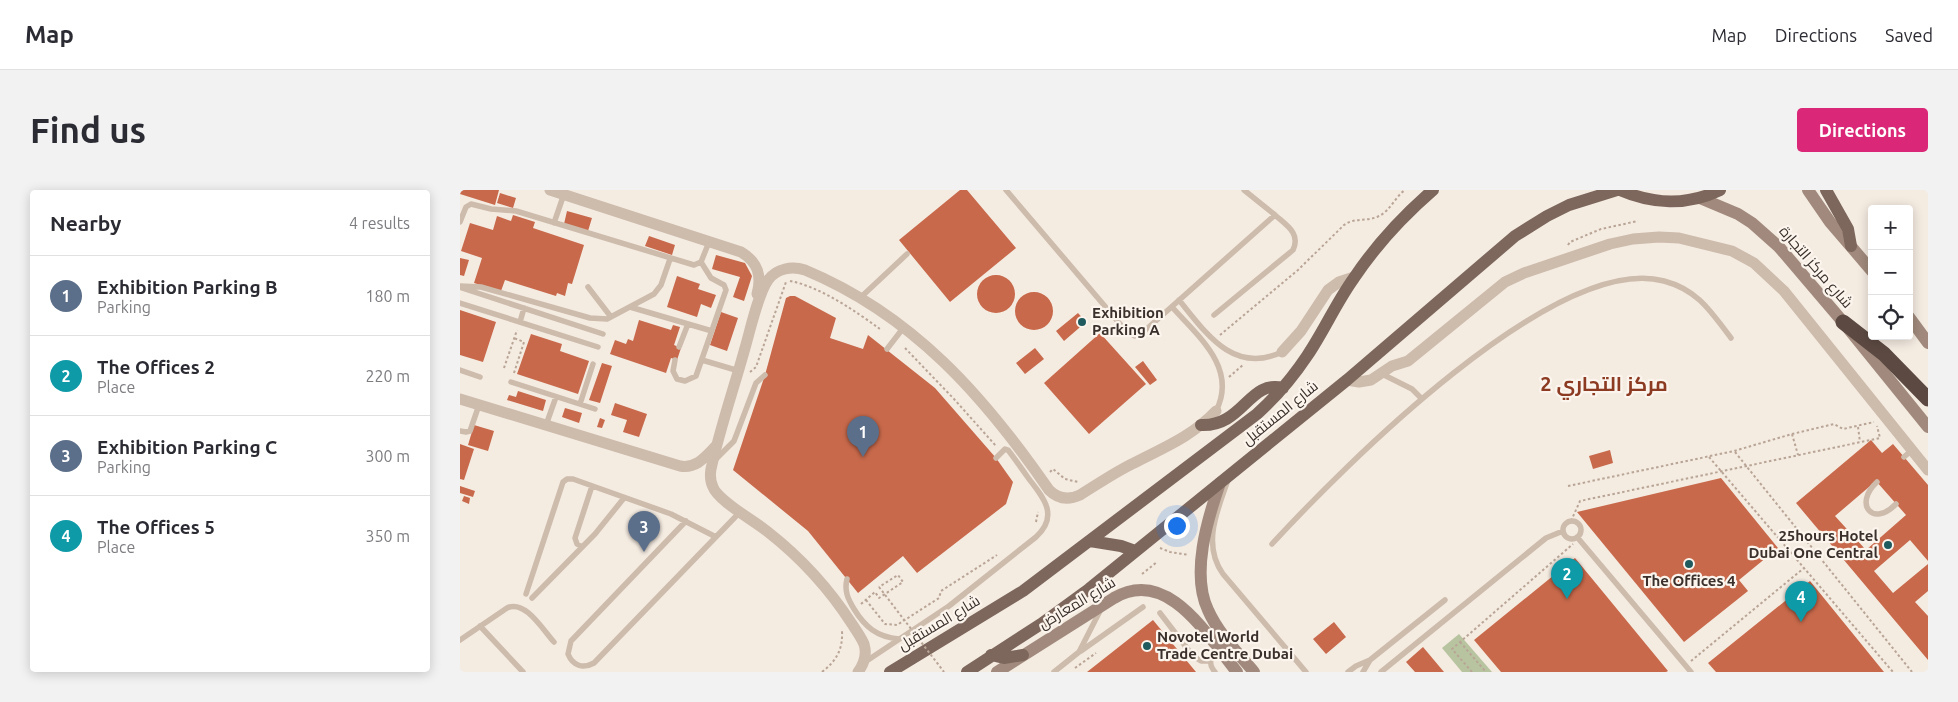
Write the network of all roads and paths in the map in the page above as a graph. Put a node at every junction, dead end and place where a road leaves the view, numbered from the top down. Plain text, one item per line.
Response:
1 (550, 190) edge
2 (1006, 190) edge
3 (1244, 190) edge
4 (1405, 190) edge
5 (1433, 190) edge
6 (1618, 190) edge
7 (1720, 190) edge
8 (1808, 190) edge
9 (1826, 190) edge
10 (565, 192) edge
11 (1700, 198) junction
12 (1275, 215) junction
13 (1638, 221) dead end
14 (460, 222) edge
15 (554, 223) junction
16 (709, 242) junction
17 (1851, 246) junction
18 (907, 254) dead end
19 (1571, 258) junction
20 (670, 259) junction
21 (702, 262) junction
22 (1868, 266) edge
23 (1354, 277) junction
24 (460, 287) edge
25 (588, 288) dead end
26 (860, 298) junction
27 (1179, 300) junction
28 (460, 303) edge
29 (630, 307) junction
30 (1172, 307) junction
31 (524, 308) junction
32 (1214, 316) dead end
33 (611, 317) junction
34 (754, 318) junction
35 (520, 322) junction
36 (1843, 322) junction
37 (1913, 322) edge
38 (688, 324) junction
39 (904, 327) junction
40 (880, 329) dead end
41 (712, 331) junction
42 (603, 334) dead end
43 (514, 338) junction
44 (1731, 338) dead end
45 (1213, 341) junction
46 (1927, 341) edge
47 (598, 347) dead end
48 (679, 347) dead end
49 (905, 348) dead end
50 (886, 349) dead end
51 (1282, 352) joint
52 (675, 360) dead end
53 (702, 360) junction
54 (593, 364) dead end
55 (504, 368) dead end
56 (460, 370) edge
57 (744, 371) junction
58 (1382, 374) junction
59 (765, 375) dead end
60 (480, 377) dead end
61 (1347, 380) junction
62 (511, 382) joint
63 (1283, 388) junction
64 (556, 397) junction
65 (460, 399) edge
66 (1422, 399) junction
67 (1928, 399) edge
68 (580, 404) junction
69 (479, 405) junction
70 (595, 409) dead end
71 (1216, 411) joint
72 (546, 425) junction
73 (1201, 425) junction
74 (1858, 426) junction
75 (1928, 427) edge
76 (460, 431) edge
77 (1792, 434) junction
78 (1860, 442) junction
79 (718, 443) junction
80 (1734, 451) junction
81 (1002, 452) junction
82 (1798, 455) junction
83 (1708, 456) junction
84 (996, 458) dead end
85 (713, 462) junction
86 (1747, 466) junction
87 (1722, 471) junction
88 (1925, 472) edge
89 (1230, 474) junction
90 (1877, 482) dead end
91 (1220, 484) junction
92 (592, 486) junction
93 (1568, 486) dead end
94 (624, 498) junction
95 (1896, 504) dead end
96 (741, 511) junction
97 (686, 521) junction
98 (1572, 521) junction
99 (1563, 530) junction
100 (716, 537) junction
101 (1578, 538) junction
102 (1090, 541) junction
103 (1272, 544) dead end
104 (582, 547) junction
105 (1160, 548) dead end
106 (1135, 551) junction
107 (1202, 555) junction
108 (1157, 562) dead end
109 (1804, 568) junction
110 (1142, 574) dead end
111 (847, 579) dead end
112 (1445, 600) dead end
113 (1104, 604) junction
114 (1142, 607) dead end
115 (850, 612) junction
116 (1160, 613) dead end
117 (480, 626) junction
118 (899, 639) junction
119 (460, 640) edge
120 (554, 642) dead end
121 (1460, 642) junction
122 (1219, 650) junction
123 (1079, 652) junction
124 (1023, 655) junction
125 (991, 656) junction
126 (1370, 660) junction
127 (1210, 661) junction
128 (586, 666) junction
129 (1685, 666) junction
130 (860, 669) edge
131 (1234, 671) edge
132 (523, 672) edge
133 (591, 672) edge
134 (822, 672) edge
135 (890, 672) edge
136 (944, 672) edge
137 (967, 672) edge
138 (997, 672) edge
139 (1054, 672) edge
140 (1215, 672) edge
141 (1254, 672) edge
142 (1306, 672) edge
143 (1348, 672) edge
144 (1363, 672) edge
145 (1381, 672) edge
146 (1472, 672) edge
147 (1486, 672) edge
148 (1691, 672) edge
149 (1893, 672) edge
150 (1912, 672) edge

1 - 10 street
2 - 30 lane
3 - 12 lane
4 - 45 path
5 - 23 main road, شارع المستقبل
6 - 11 main road
6 - 61 main road, شارع المستقبل
7 - 11 main road
8 - 17 street
9 - 17 main road
10 - 15 lane
10 - 16 street
11 - 36 street, شارع مركز التجارة
12 - 27 lane
12 - 32 lane
13 - 19 path
14 - 15 lane
15 - 20 lane
16 - 21 lane
16 - 34 street
17 - 22 street
18 - 26 lane
19 - 58 street
19 - 88 street
20 - 21 lane
20 - 29 lane
21 - 41 lane
23 - 51 street
23 - 63 main road, شارع المستقبل
24 - 31 lane
24 - 33 lane
25 - 33 lane
26 - 34 street
26 - 39 street
27 - 30 lane
27 - 45 lane
28 - 35 lane
29 - 33 lane
29 - 38 lane
30 - 71 lane
31 - 35 lane
31 - 42 lane
34 - 57 street
35 - 43 path
35 - 47 lane
36 - 67 highway
36 - 75 street, شارع مركز التجارة
37 - 46 street
38 - 41 lane
38 - 48 lane
39 - 50 lane
39 - 73 street
40 - 57 path
41 - 53 lane
43 - 55 path
43 - 62 path
44 - 66 lane
45 - 51 lane
49 - 81 path
52 - 53 lane
53 - 57 lane
54 - 68 lane
56 - 60 lane
57 - 79 street
58 - 61 street
58 - 66 lane
59 - 85 lane
61 - 89 main road, شارع المستقبل
62 - 64 lane
63 - 73 main road
63 - 102 main road, شارع المستقبل
64 - 68 lane
64 - 72 lane
65 - 69 street
66 - 103 lane
68 - 70 lane
69 - 72 street
69 - 76 lane
71 - 73 street
72 - 79 street
74 - 77 path
74 - 78 path
74 - 78 path
77 - 80 path
77 - 82 path
78 - 82 path
79 - 85 street
80 - 83 path
80 - 86 path
81 - 84 lane
81 - 118 lane
82 - 86 path
83 - 87 path
83 - 93 path
85 - 96 street
86 - 87 path
86 - 150 path
87 - 98 path
87 - 109 path
89 - 91 main road, شارع المستقبل
89 - 142 lane
90 - 95 lane
91 - 106 main road, شارع المستقبل
91 - 107 street
92 - 94 lane
92 - 104 lane
92 - 104 lane
94 - 97 lane
94 - 104 lane
96 - 100 lane
96 - 115 street
97 - 100 lane
97 - 128 lane
98 - 99 lane
98 - 101 lane
99 - 101 lane
99 - 145 lane
100 - 128 lane
101 - 121 path
101 - 129 lane
102 - 106 main road
102 - 135 main road, شارع المستقبل
105 - 107 path
106 - 125 main road, شارع المستقبل
107 - 141 street
108 - 110 path
109 - 129 path
109 - 149 path
111 - 115 lane
112 - 126 lane
113 - 122 street, شارع المعارض
113 - 123 lane
113 - 124 street, شارع المعارض
114 - 123 lane
115 - 118 lane
115 - 130 street
115 - 134 path
115 - 136 path, bridge
116 - 127 lane
117 - 119 lane
117 - 120 lane
117 - 132 lane
118 - 130 lane
121 - 146 path
121 - 147 path
122 - 127 lane
122 - 131 street, شارع المعارض
123 - 139 lane
124 - 125 main road
124 - 138 street, شارع المعارض
125 - 137 main road, شارع المستقبل
126 - 143 lane
126 - 144 lane
127 - 140 lane
128 - 133 lane
129 - 148 lane

